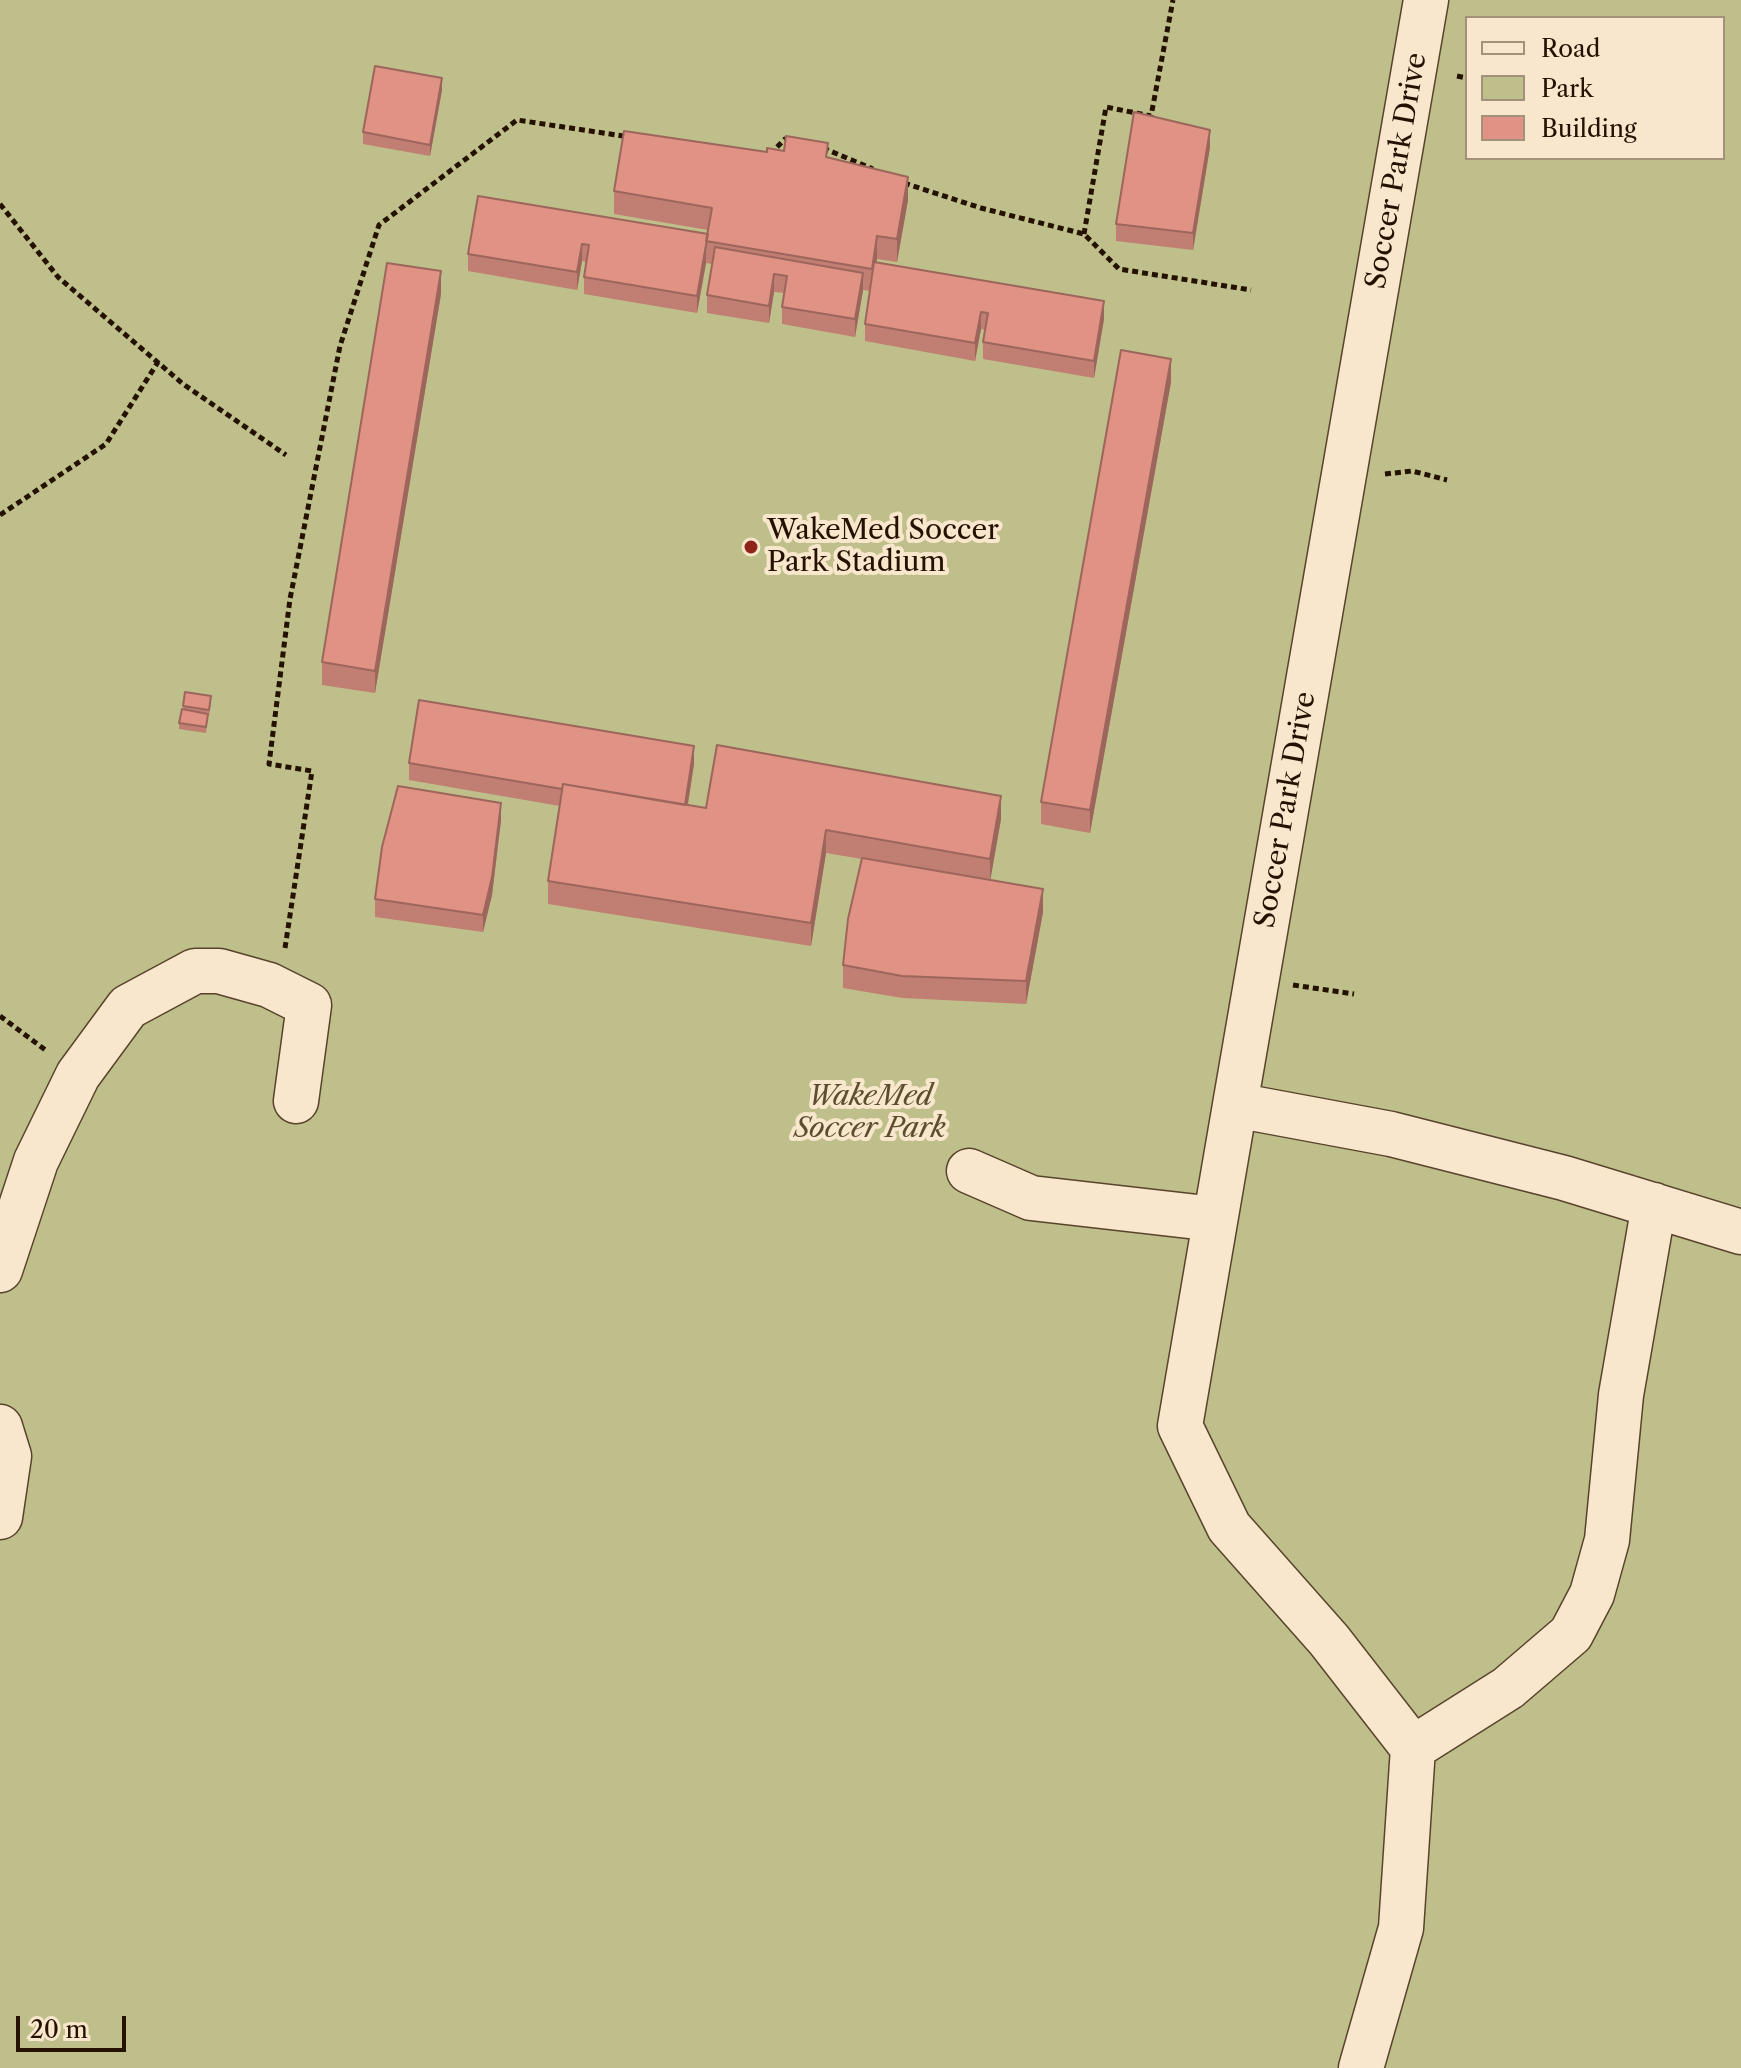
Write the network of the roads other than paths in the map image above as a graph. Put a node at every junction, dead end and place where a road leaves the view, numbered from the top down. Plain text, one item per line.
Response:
1 (1426, 0) edge
2 (296, 1101) dead end
3 (1235, 1105) junction
4 (969, 1171) dead end
5 (1654, 1205) junction
6 (1215, 1219) junction
7 (1741, 1232) edge
8 (0, 1270) edge
9 (0, 1427) edge
10 (0, 1517) edge
11 (1413, 1748) junction
12 (1361, 2068) edge

1 - 3 street, Soccer Park Drive
2 - 8 street
3 - 5 street
3 - 6 street, Soccer Park Drive
4 - 6 street
5 - 7 street
5 - 11 street
6 - 11 street, Soccer Park Drive
9 - 10 street
11 - 12 street

